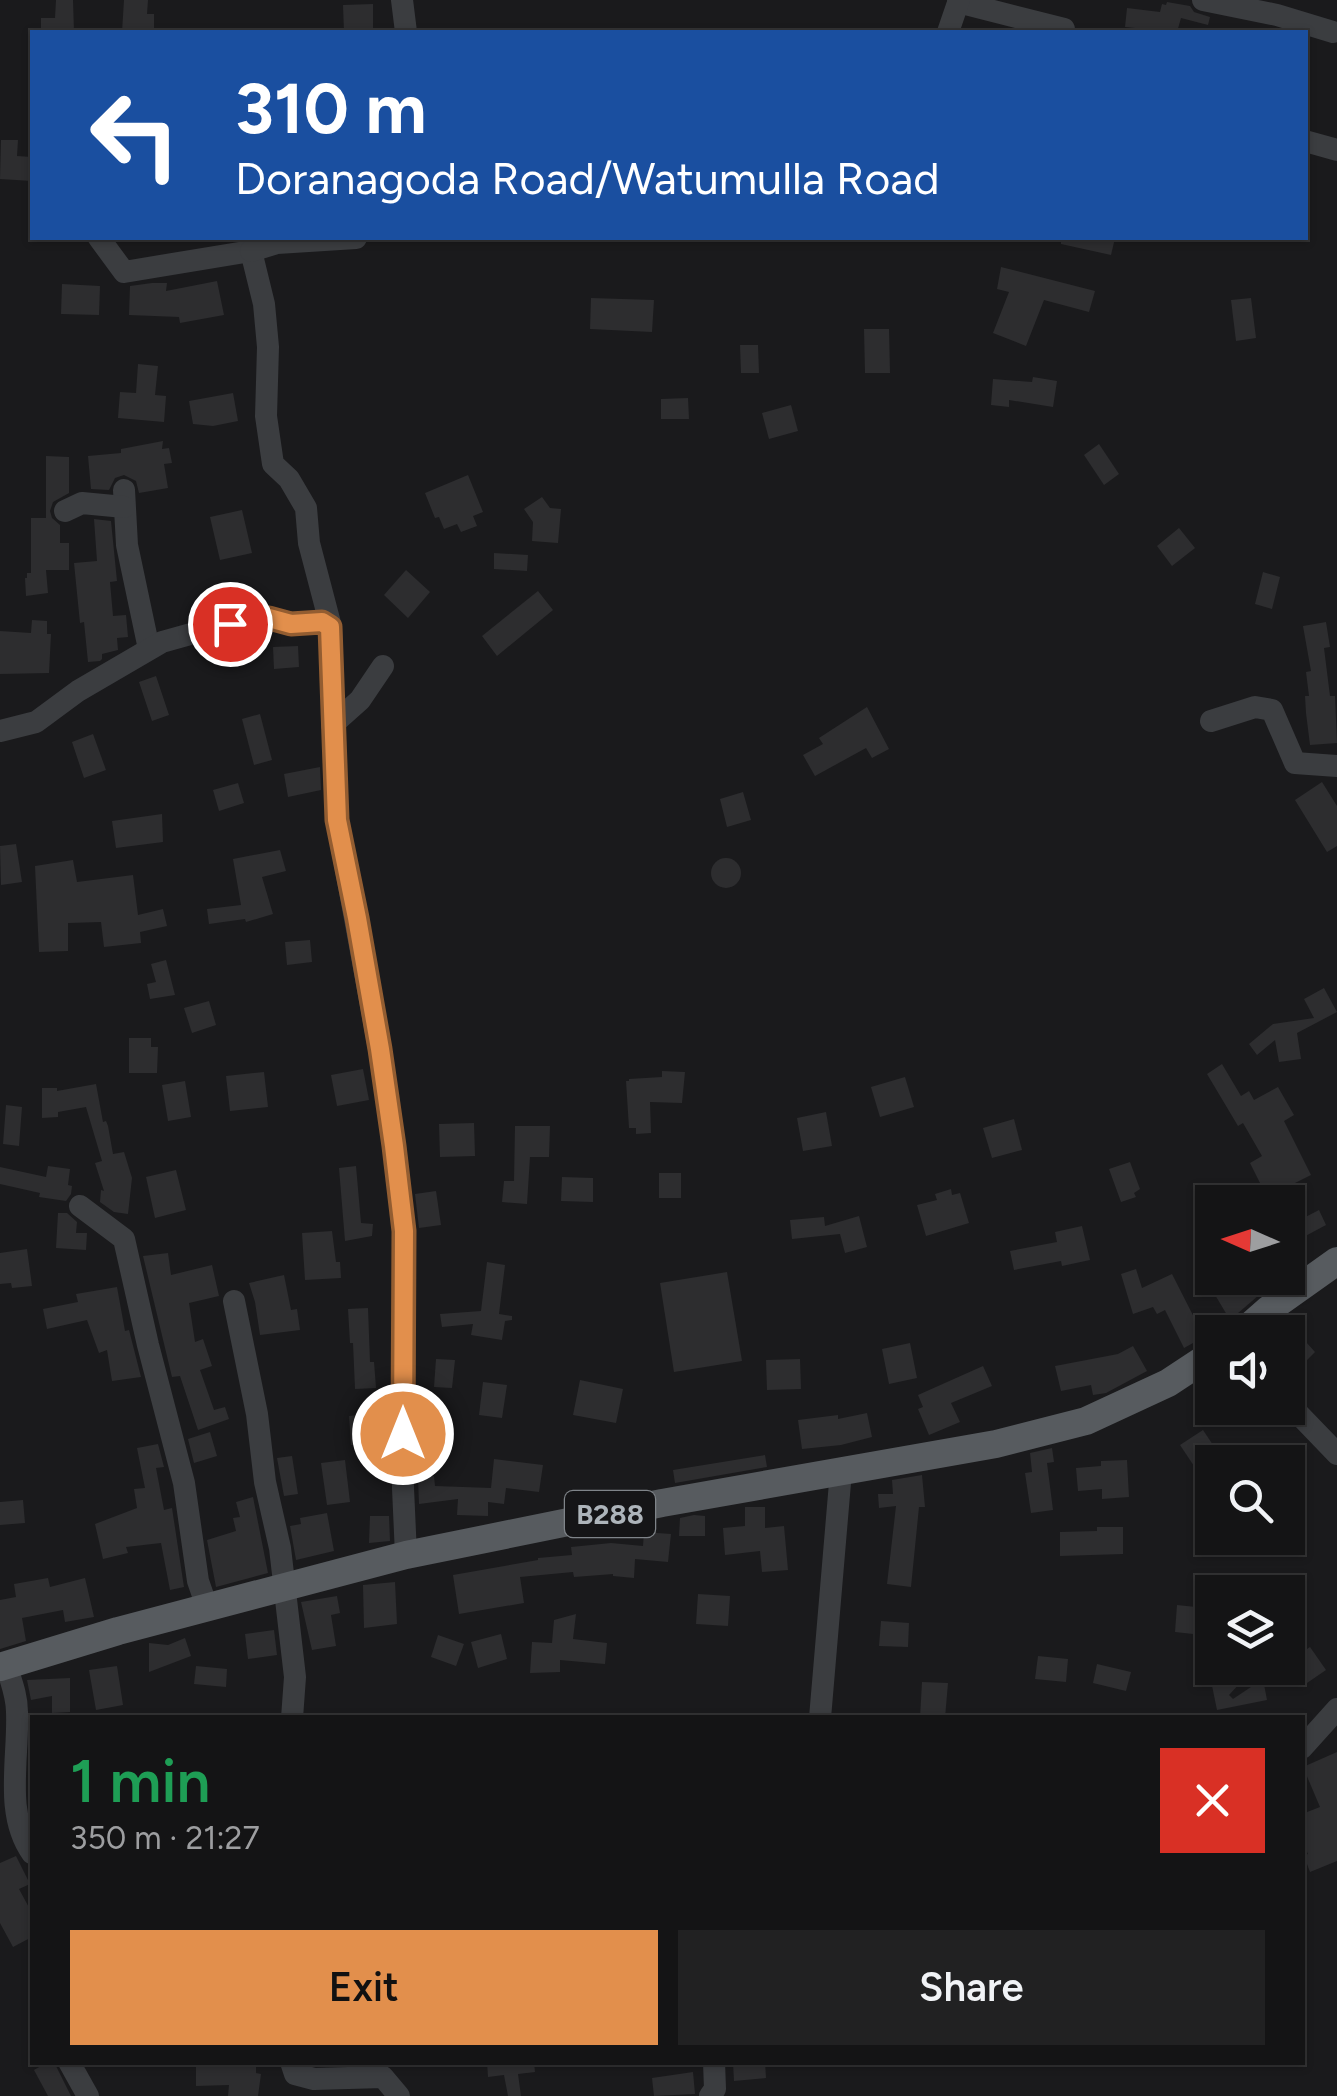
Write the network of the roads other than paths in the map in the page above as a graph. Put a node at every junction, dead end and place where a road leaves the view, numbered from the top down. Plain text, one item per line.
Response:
1 (402, 0) edge
2 (1203, 0) edge
3 (952, 17) edge
4 (1064, 29) dead end
5 (406, 30) edge
6 (1333, 32) dead end
7 (1308, 142) edge
8 (1337, 150) edge
9 (324, 240) edge
10 (107, 243) edge
11 (244, 247) edge
12 (65, 510) dead end
13 (330, 627) junction
14 (149, 649) junction
15 (383, 666) dead end
16 (1212, 720) dead end
17 (332, 725) junction
18 (0, 731) edge
19 (1337, 766) edge
20 (80, 1206) dead end
21 (1337, 1261) edge
22 (234, 1300) dead end
23 (1262, 1315) edge
24 (1195, 1365) edge
25 (1305, 1421) edge
26 (1337, 1454) edge
27 (841, 1471) junction
28 (406, 1555) junction
29 (284, 1588) junction
30 (208, 1607) junction
31 (3, 1666) edge
32 (1337, 1710) edge
33 (292, 1715) edge
34 (820, 1715) edge
35 (1305, 1745) edge
36 (30, 1849) edge
37 (71, 2065) edge
38 (291, 2065) edge
39 (714, 2065) edge
40 (88, 2096) edge
41 (399, 2096) edge
42 (710, 2096) edge

1 - 5 street
2 - 6 street
3 - 4 street
7 - 8 street
9 - 11 street
10 - 11 street
11 - 13 street
12 - 14 street
13 - 14 street
13 - 17 street
14 - 18 street
15 - 17 street
16 - 19 street
17 - 28 street
20 - 30 street
21 - 23 main road
22 - 29 street
24 - 27 main road, B288
25 - 26 street
27 - 28 main road, B288
27 - 34 street
28 - 29 main road, B288
29 - 30 main road, B288
29 - 33 street
30 - 31 main road, B288
31 - 36 street
32 - 35 street
37 - 40 street
38 - 41 street
39 - 42 street

